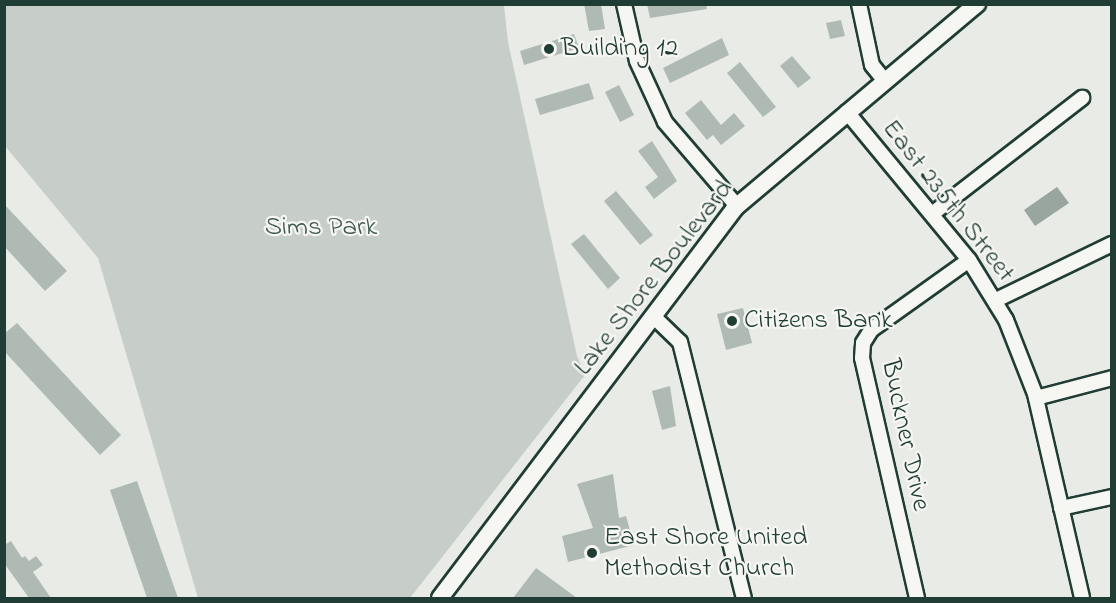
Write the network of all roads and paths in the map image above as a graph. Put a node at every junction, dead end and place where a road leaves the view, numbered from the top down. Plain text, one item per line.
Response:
1 (624, 4) edge
2 (859, 4) edge
3 (969, 8) edge
4 (885, 81) junction
5 (1082, 98) dead end
6 (847, 112) junction
7 (736, 206) junction
8 (932, 214) junction
9 (1112, 244) edge
10 (969, 260) junction
11 (996, 300) junction
12 (654, 316) junction
13 (1112, 378) edge
14 (1036, 398) junction
15 (1112, 497) edge
16 (1061, 508) junction
17 (440, 598) edge
18 (744, 598) edge
19 (917, 598) edge
20 (1082, 598) edge

1 - 7 street
2 - 4 street
3 - 4 main road, Lake Shore Boulevard
4 - 6 main road, Lake Shore Boulevard
5 - 8 street
6 - 7 main road, Lake Shore Boulevard
6 - 8 street, East 235th Street
7 - 12 main road, Lake Shore Boulevard
8 - 10 street, East 235th Street
9 - 11 street
10 - 11 street, East 235th Street
10 - 19 street, Buckner Drive
11 - 14 street, East 235th Street
12 - 17 main road, Lake Shore Boulevard
12 - 18 street
13 - 14 street
14 - 16 street, East 235th Street
15 - 16 street
16 - 20 street, East 235th Street

